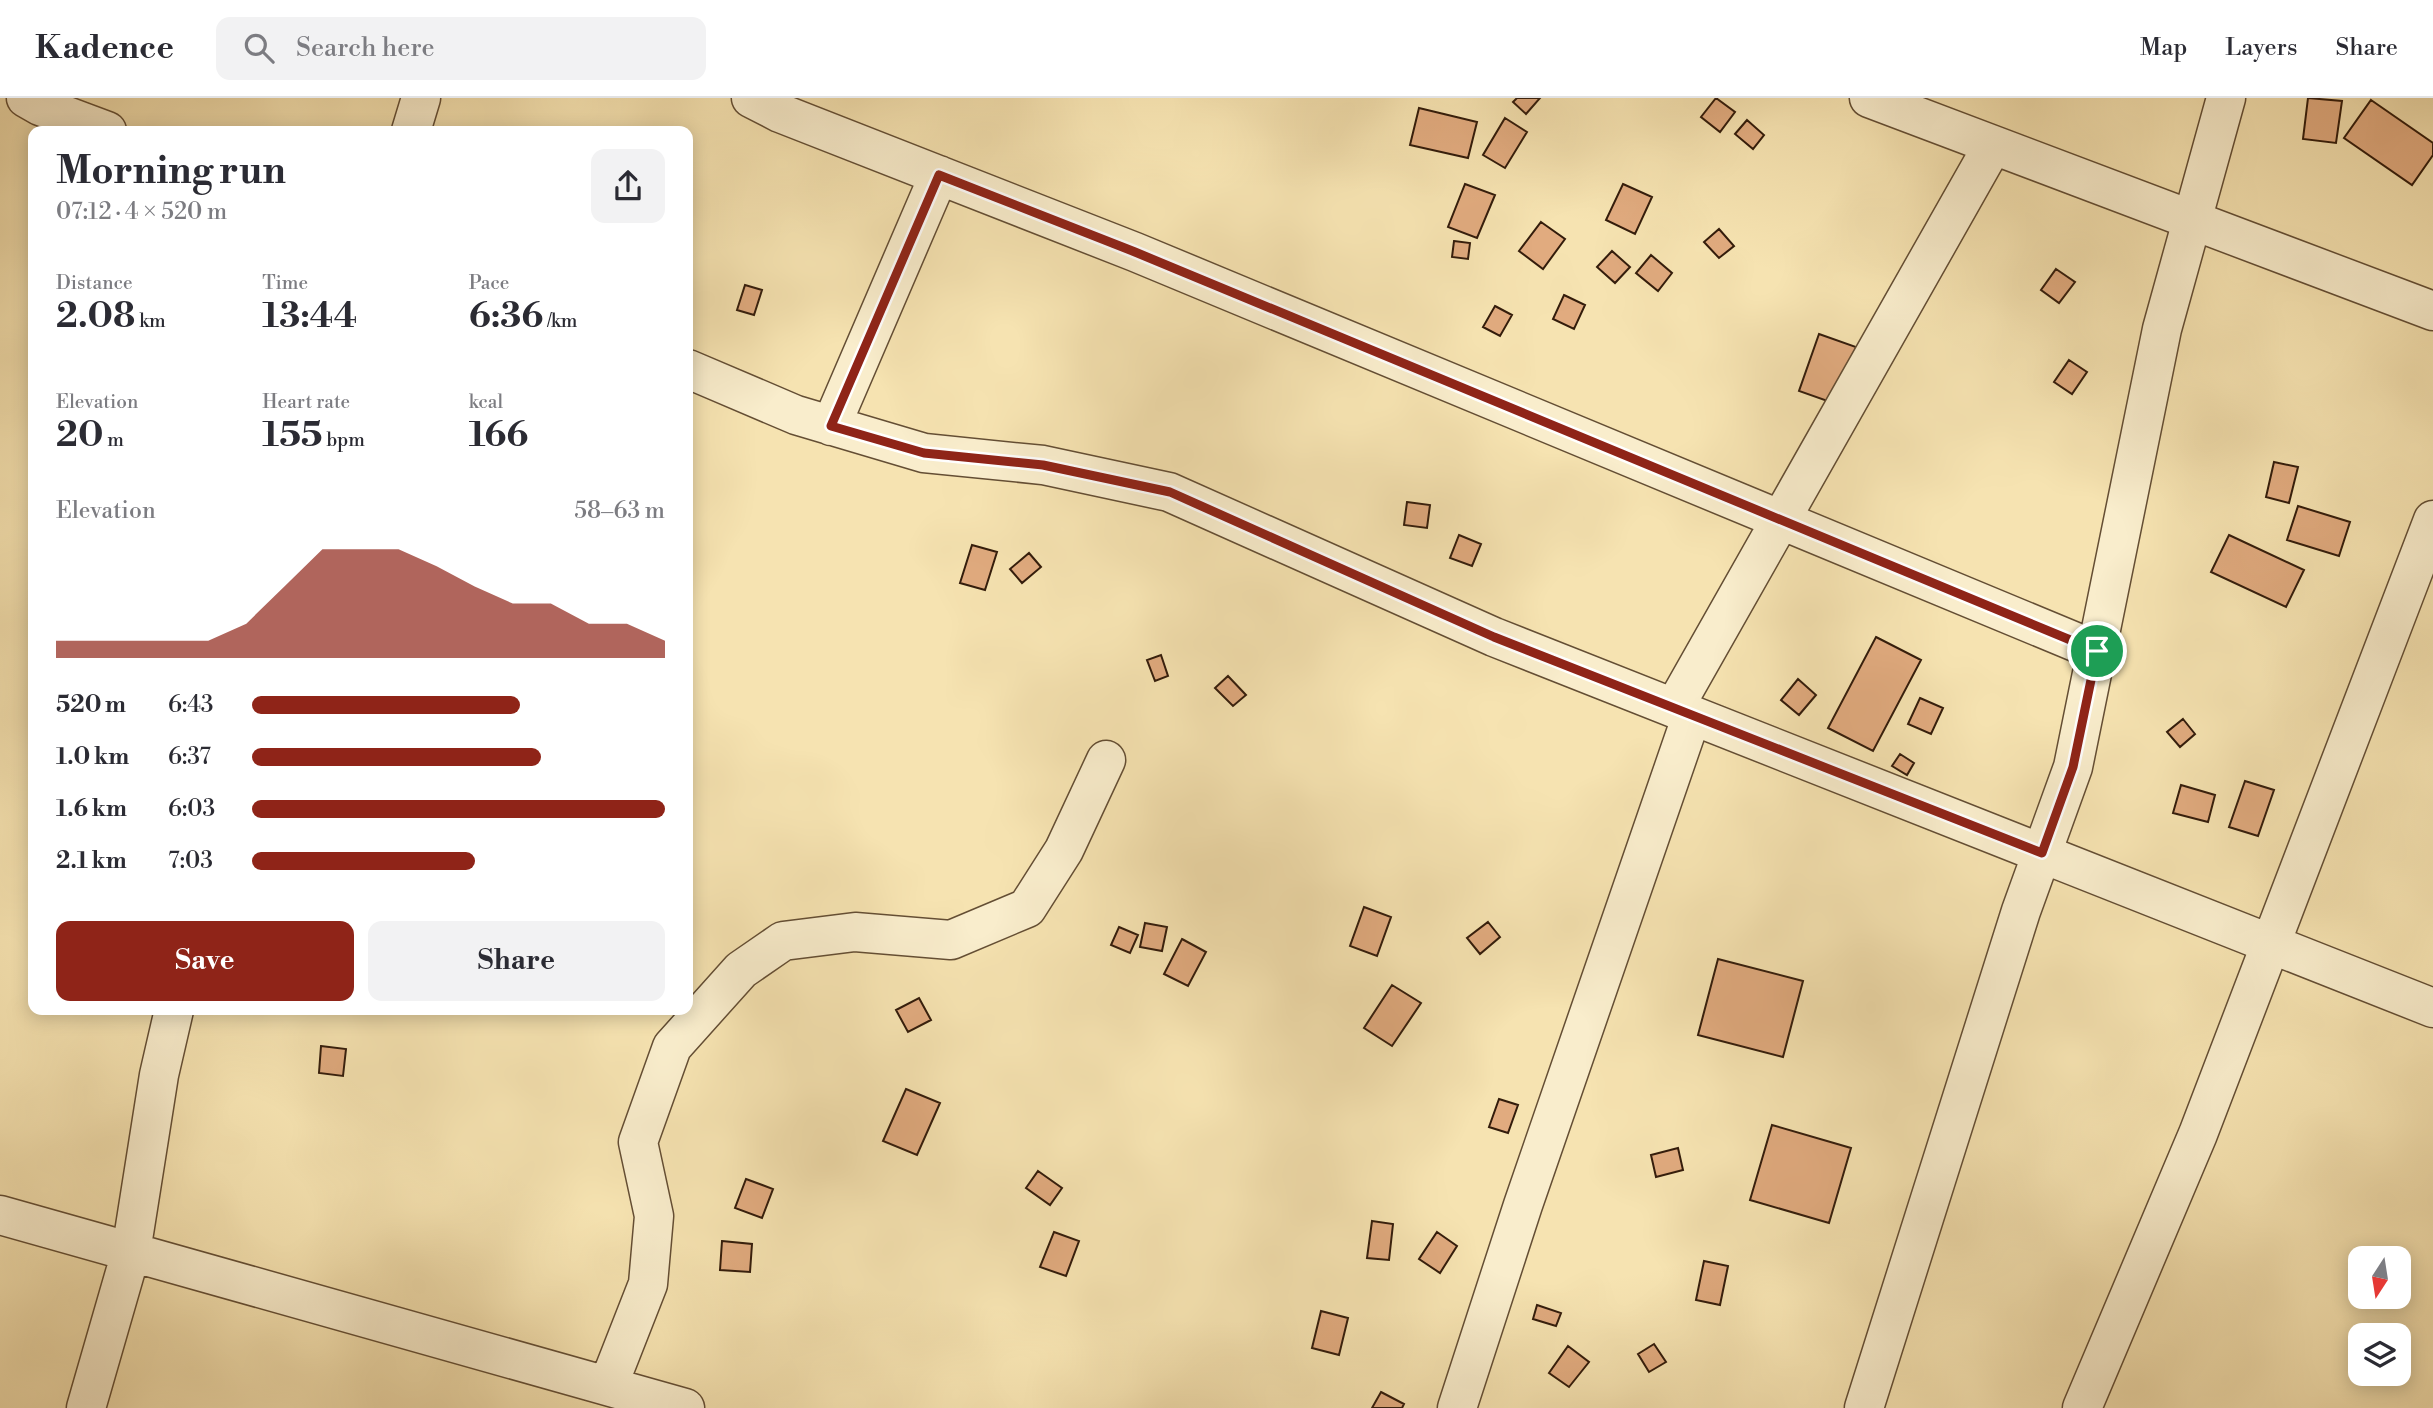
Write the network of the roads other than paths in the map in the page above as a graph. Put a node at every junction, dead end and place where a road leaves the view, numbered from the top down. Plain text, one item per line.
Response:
1 (26, 98) edge
2 (421, 98) edge
3 (751, 98) edge
4 (1869, 98) edge
5 (2226, 98) edge
6 (94, 126) edge
7 (413, 126) edge
8 (1993, 145) junction
9 (939, 175) junction
10 (2192, 219) junction
11 (2433, 311) edge
12 (693, 371) edge
13 (831, 426) junction
14 (1781, 520) junction
15 (2433, 520) edge
16 (2097, 651) junction
17 (1683, 711) junction
18 (1106, 760) dead end
19 (2042, 853) junction
20 (2271, 944) junction
21 (2433, 1008) edge
22 (173, 1015) edge
23 (0, 1215) edge
24 (131, 1252) junction
25 (608, 1386) junction
26 (86, 1408) edge
27 (685, 1408) edge
28 (1457, 1408) edge
29 (1864, 1408) edge
30 (2082, 1408) edge

1 - 6 street
2 - 7 street
3 - 9 street
4 - 8 street
5 - 10 street
8 - 10 street
8 - 14 street
9 - 13 street
9 - 14 street
10 - 11 street
10 - 16 street
12 - 13 street
13 - 17 street
14 - 16 street
14 - 17 street
15 - 20 street
16 - 19 street
17 - 19 street
17 - 28 street
18 - 25 street
19 - 20 street
19 - 29 street
20 - 21 street
20 - 30 street
22 - 24 street
23 - 24 street
24 - 25 street
24 - 26 street
25 - 27 street

